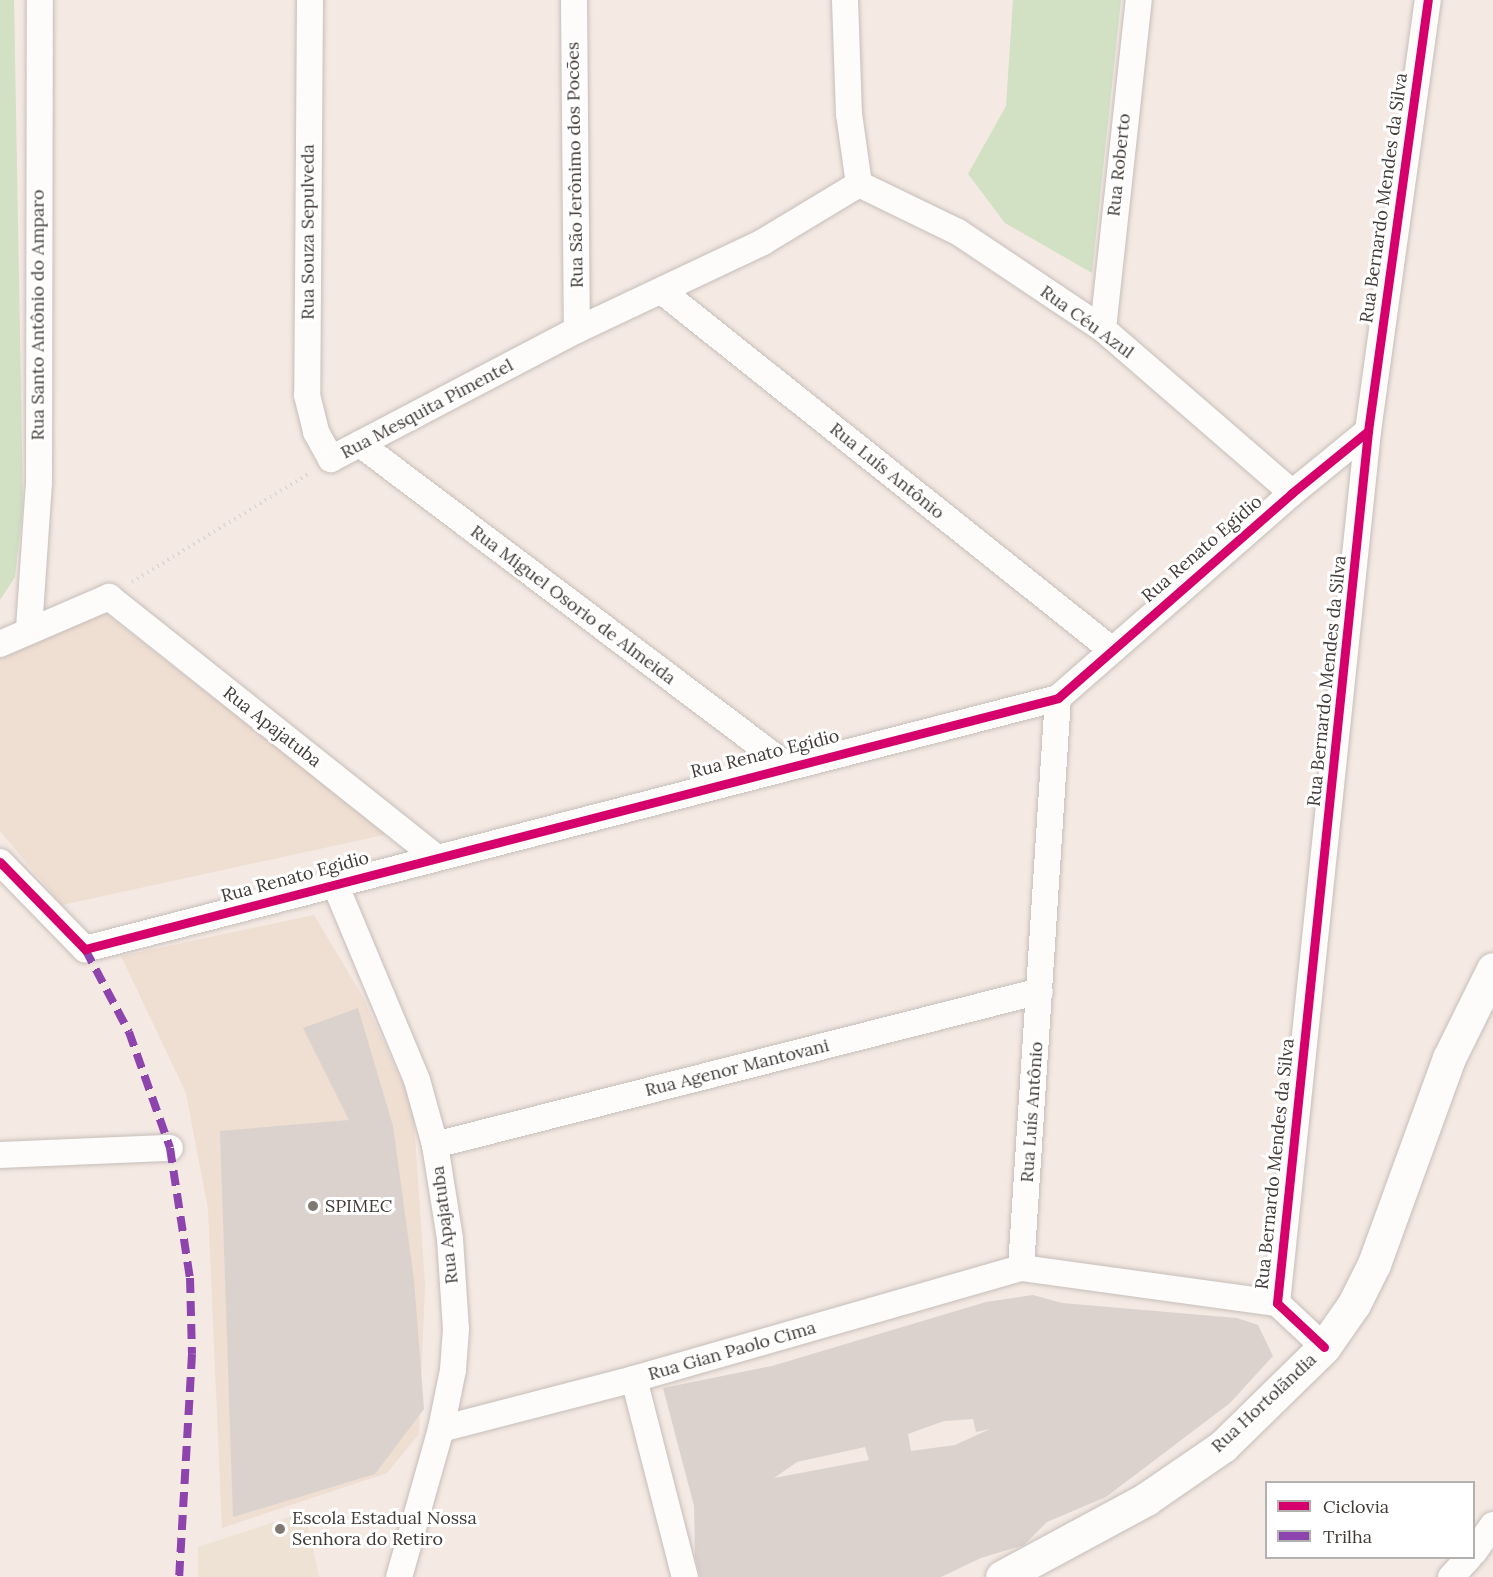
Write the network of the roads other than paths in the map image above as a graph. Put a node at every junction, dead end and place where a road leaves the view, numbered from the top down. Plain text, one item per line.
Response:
1 (40, 0) edge
2 (310, 0) edge
3 (574, 0) edge
4 (845, 0) edge
5 (1139, 0) edge
6 (1428, 0) edge
7 (859, 184) junction
8 (663, 292) junction
9 (1103, 329) junction
10 (578, 330) junction
11 (1368, 431) junction
12 (360, 444) junction
13 (331, 459) joint
14 (1292, 493) junction
15 (29, 629) junction
16 (0, 644) edge
17 (1112, 650) junction
18 (1058, 698) junction
19 (786, 765) junction
20 (436, 856) junction
21 (0, 862) edge
22 (335, 884) junction
23 (1493, 969) edge
24 (1040, 991) junction
25 (435, 1145) junction
26 (170, 1148) dead end
27 (0, 1155) edge
28 (1021, 1268) junction
29 (1277, 1303) junction
30 (1324, 1347) junction
31 (634, 1379) junction
32 (441, 1429) junction
33 (1493, 1525) edge
34 (1475, 1549) edge
35 (1467, 1559) edge
36 (399, 1577) edge
37 (686, 1577) edge
38 (1002, 1577) edge
39 (1451, 1577) edge

1 - 15 street, Rua Santo Antônio do Amparo
2 - 13 street, Rua Souza Sepulveda
3 - 10 street, Rua São Jerônimo dos Pocões
4 - 7 street
5 - 9 street, Rua Roberto
6 - 11 street, Rua Bernardo Mendes da Silva
7 - 8 street, Rua Mesquita Pimentel
7 - 9 street, Rua Céu Azul
8 - 10 street, Rua Mesquita Pimentel
8 - 17 street, Rua Luís Antônio
9 - 14 street, Rua Céu Azul
10 - 12 street, Rua Mesquita Pimentel
11 - 14 street, Rua Renato Egidio
11 - 29 street, Rua Bernardo Mendes da Silva
12 - 13 street, Rua Mesquita Pimentel
12 - 19 street, Rua Miguel Osorio de Almeida
14 - 17 street, Rua Renato Egidio
15 - 16 street
15 - 20 street, Rua Apajatuba
17 - 18 street, Rua Renato Egidio
18 - 19 street, Rua Renato Egidio
18 - 24 street, Rua Luís Antônio
19 - 20 street, Rua Renato Egidio
20 - 22 street, Rua Renato Egidio
21 - 22 street, Rua Renato Egidio
22 - 25 street, Rua Apajatuba
23 - 30 street, Rua Hortolãndia
24 - 25 street, Rua Agenor Mantovani
24 - 28 street, Rua Luís Antônio
25 - 32 street, Rua Apajatuba
26 - 27 street
28 - 29 street
28 - 31 street, Rua Gian Paolo Cima
29 - 30 street, Rua Bernardo Mendes da Silva
30 - 38 street, Rua Hortolãndia
31 - 32 street, Rua Gian Paolo Cima
31 - 37 street
32 - 36 street, Rua Apajatuba
33 - 34 street
35 - 39 street

